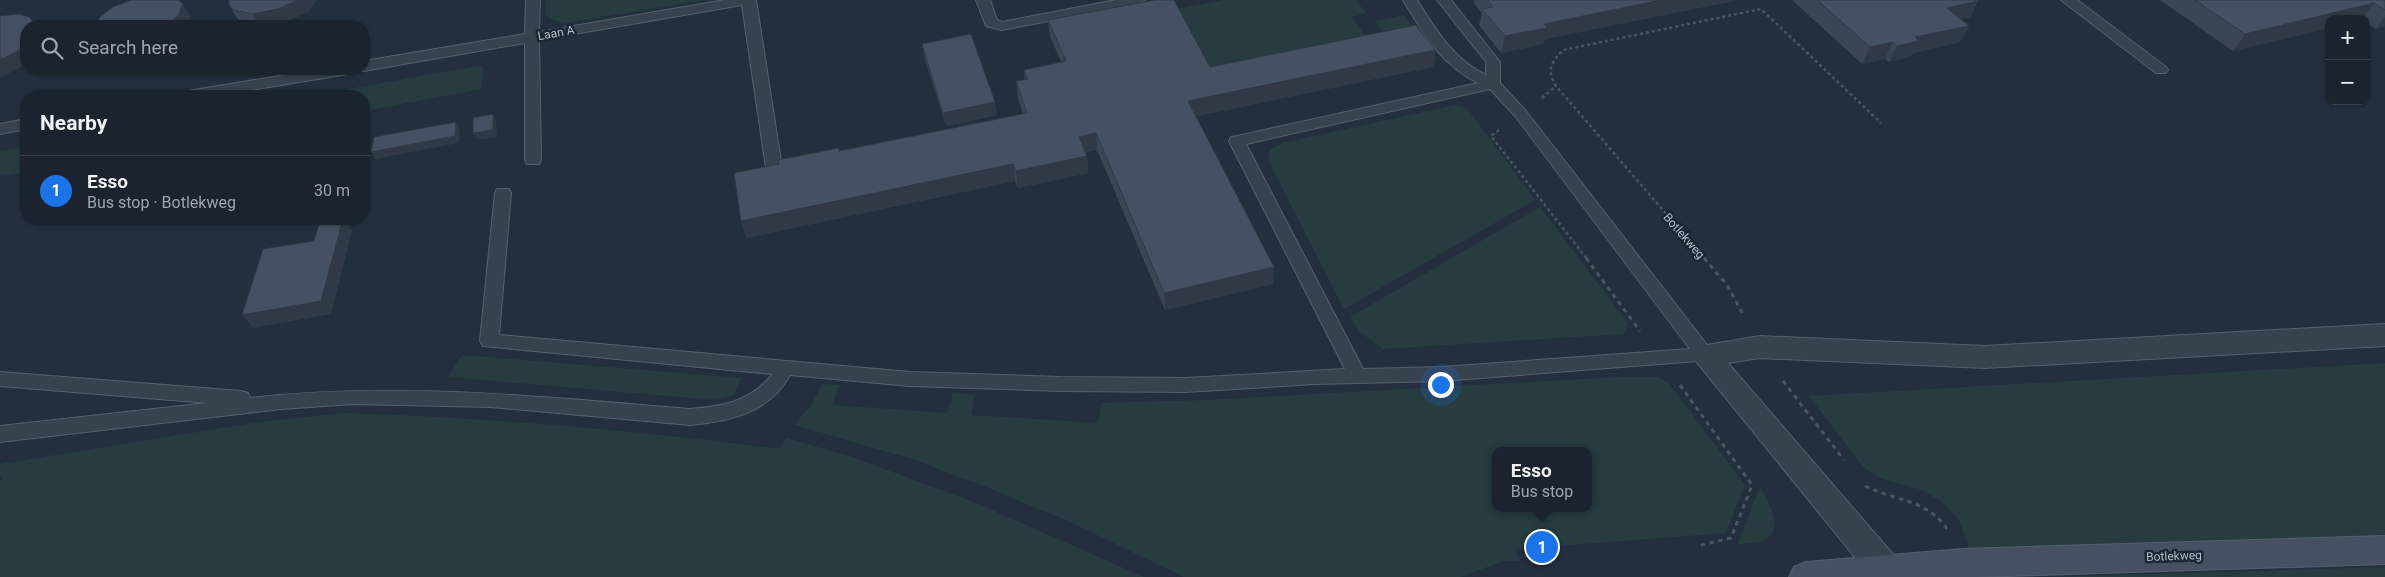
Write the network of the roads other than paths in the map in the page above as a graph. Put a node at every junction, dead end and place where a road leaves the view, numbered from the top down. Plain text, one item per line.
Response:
1 (533, 0) edge
2 (748, 0) edge
3 (983, 0) edge
4 (1138, 0) edge
5 (1410, 0) edge
6 (1444, 0) edge
7 (2068, 0) edge
8 (532, 37) junction
9 (370, 65) edge
10 (2161, 70) dead end
11 (312, 75) edge
12 (1493, 84) junction
13 (224, 90) edge
14 (20, 125) edge
15 (0, 129) edge
16 (533, 160) dead end
17 (774, 168) edge
18 (503, 193) dead end
19 (2385, 335) edge
20 (1705, 355) junction
21 (785, 367) junction
22 (1357, 375) junction
23 (0, 380) edge
24 (282, 402) junction
25 (0, 434) edge
26 (2385, 550) edge
27 (1887, 573) edge
28 (1806, 577) edge

1 - 8 lane
2 - 8 lane, Laan A
2 - 17 lane
3 - 4 lane
5 - 12 lane
6 - 12 lane
7 - 10 lane
8 - 9 lane, Laan A
8 - 16 lane
11 - 13 lane
12 - 20 lane
12 - 22 lane
14 - 15 lane
18 - 21 lane
19 - 20 street
20 - 22 lane
20 - 27 street
21 - 22 lane
21 - 24 lane
23 - 24 lane
24 - 25 lane
26 - 27 main road, Botlekweg
27 - 28 main road, Botlekweg

